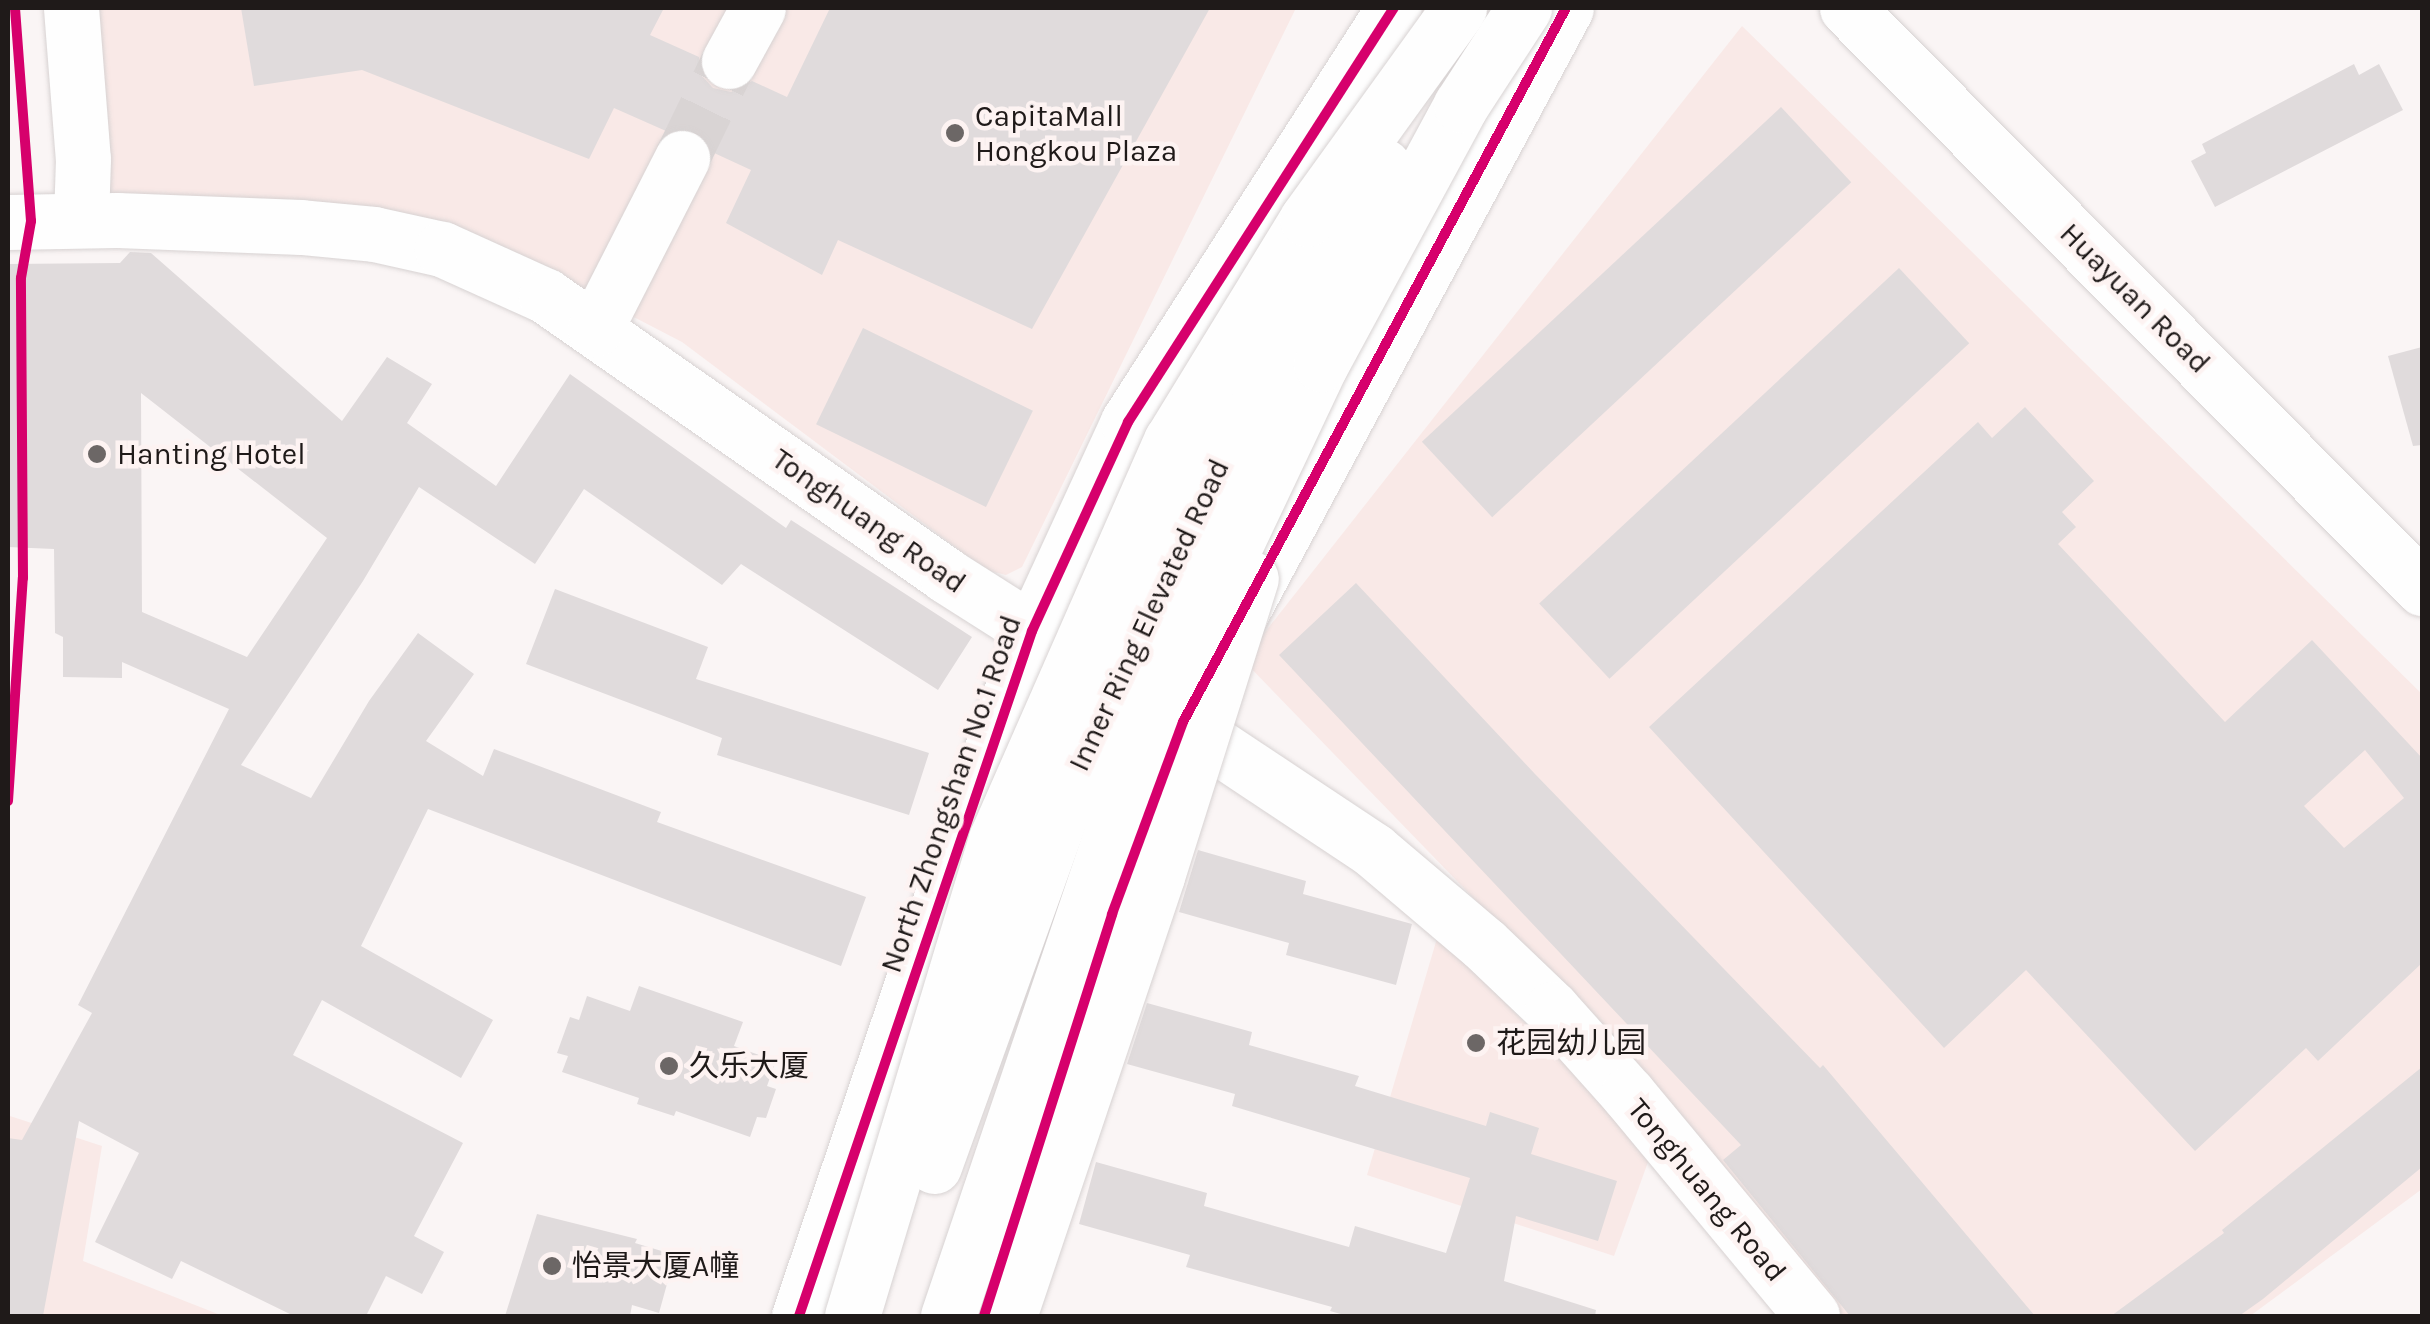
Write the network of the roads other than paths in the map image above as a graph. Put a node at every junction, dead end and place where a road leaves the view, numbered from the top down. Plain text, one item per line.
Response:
1 (71, 8) edge
2 (758, 8) edge
3 (1394, 8) edge
4 (1459, 8) edge
5 (1474, 8) edge
6 (1524, 8) edge
7 (1566, 8) edge
8 (1848, 8) edge
9 (730, 62) tunnel mouth
10 (682, 158) tunnel mouth
11 (99, 220) junction
12 (8, 222) edge
13 (595, 329) junction
14 (1321, 364) junction
15 (2422, 588) edge
16 (1032, 631) junction
17 (1182, 722) junction
18 (799, 1316) edge
19 (852, 1316) edge
20 (885, 1316) edge
21 (948, 1316) edge
22 (984, 1316) edge
23 (1009, 1316) edge
24 (1812, 1316) edge

1 - 11 main road
2 - 9 main road
3 - 16 main road, North Zhongshan No.1 Road
4 - 19 main road, bridge
5 - 20 main road, Inner Ring Elevated Road, bridge
6 - 14 main road, Inner Ring Elevated Road, bridge
7 - 17 main road
8 - 15 main road, Huayuan Road
10 - 13 main road
11 - 12 main road, Tonghuang Road
11 - 13 main road, Tonghuang Road
13 - 16 main road, Tonghuang Road
14 - 21 main road, Inner Ring Elevated Road, bridge
14 - 23 main road, bridge
16 - 17 main road, Tonghuang Road
16 - 18 main road, North Zhongshan No.1 Road
17 - 22 main road
17 - 24 main road, Tonghuang Road

